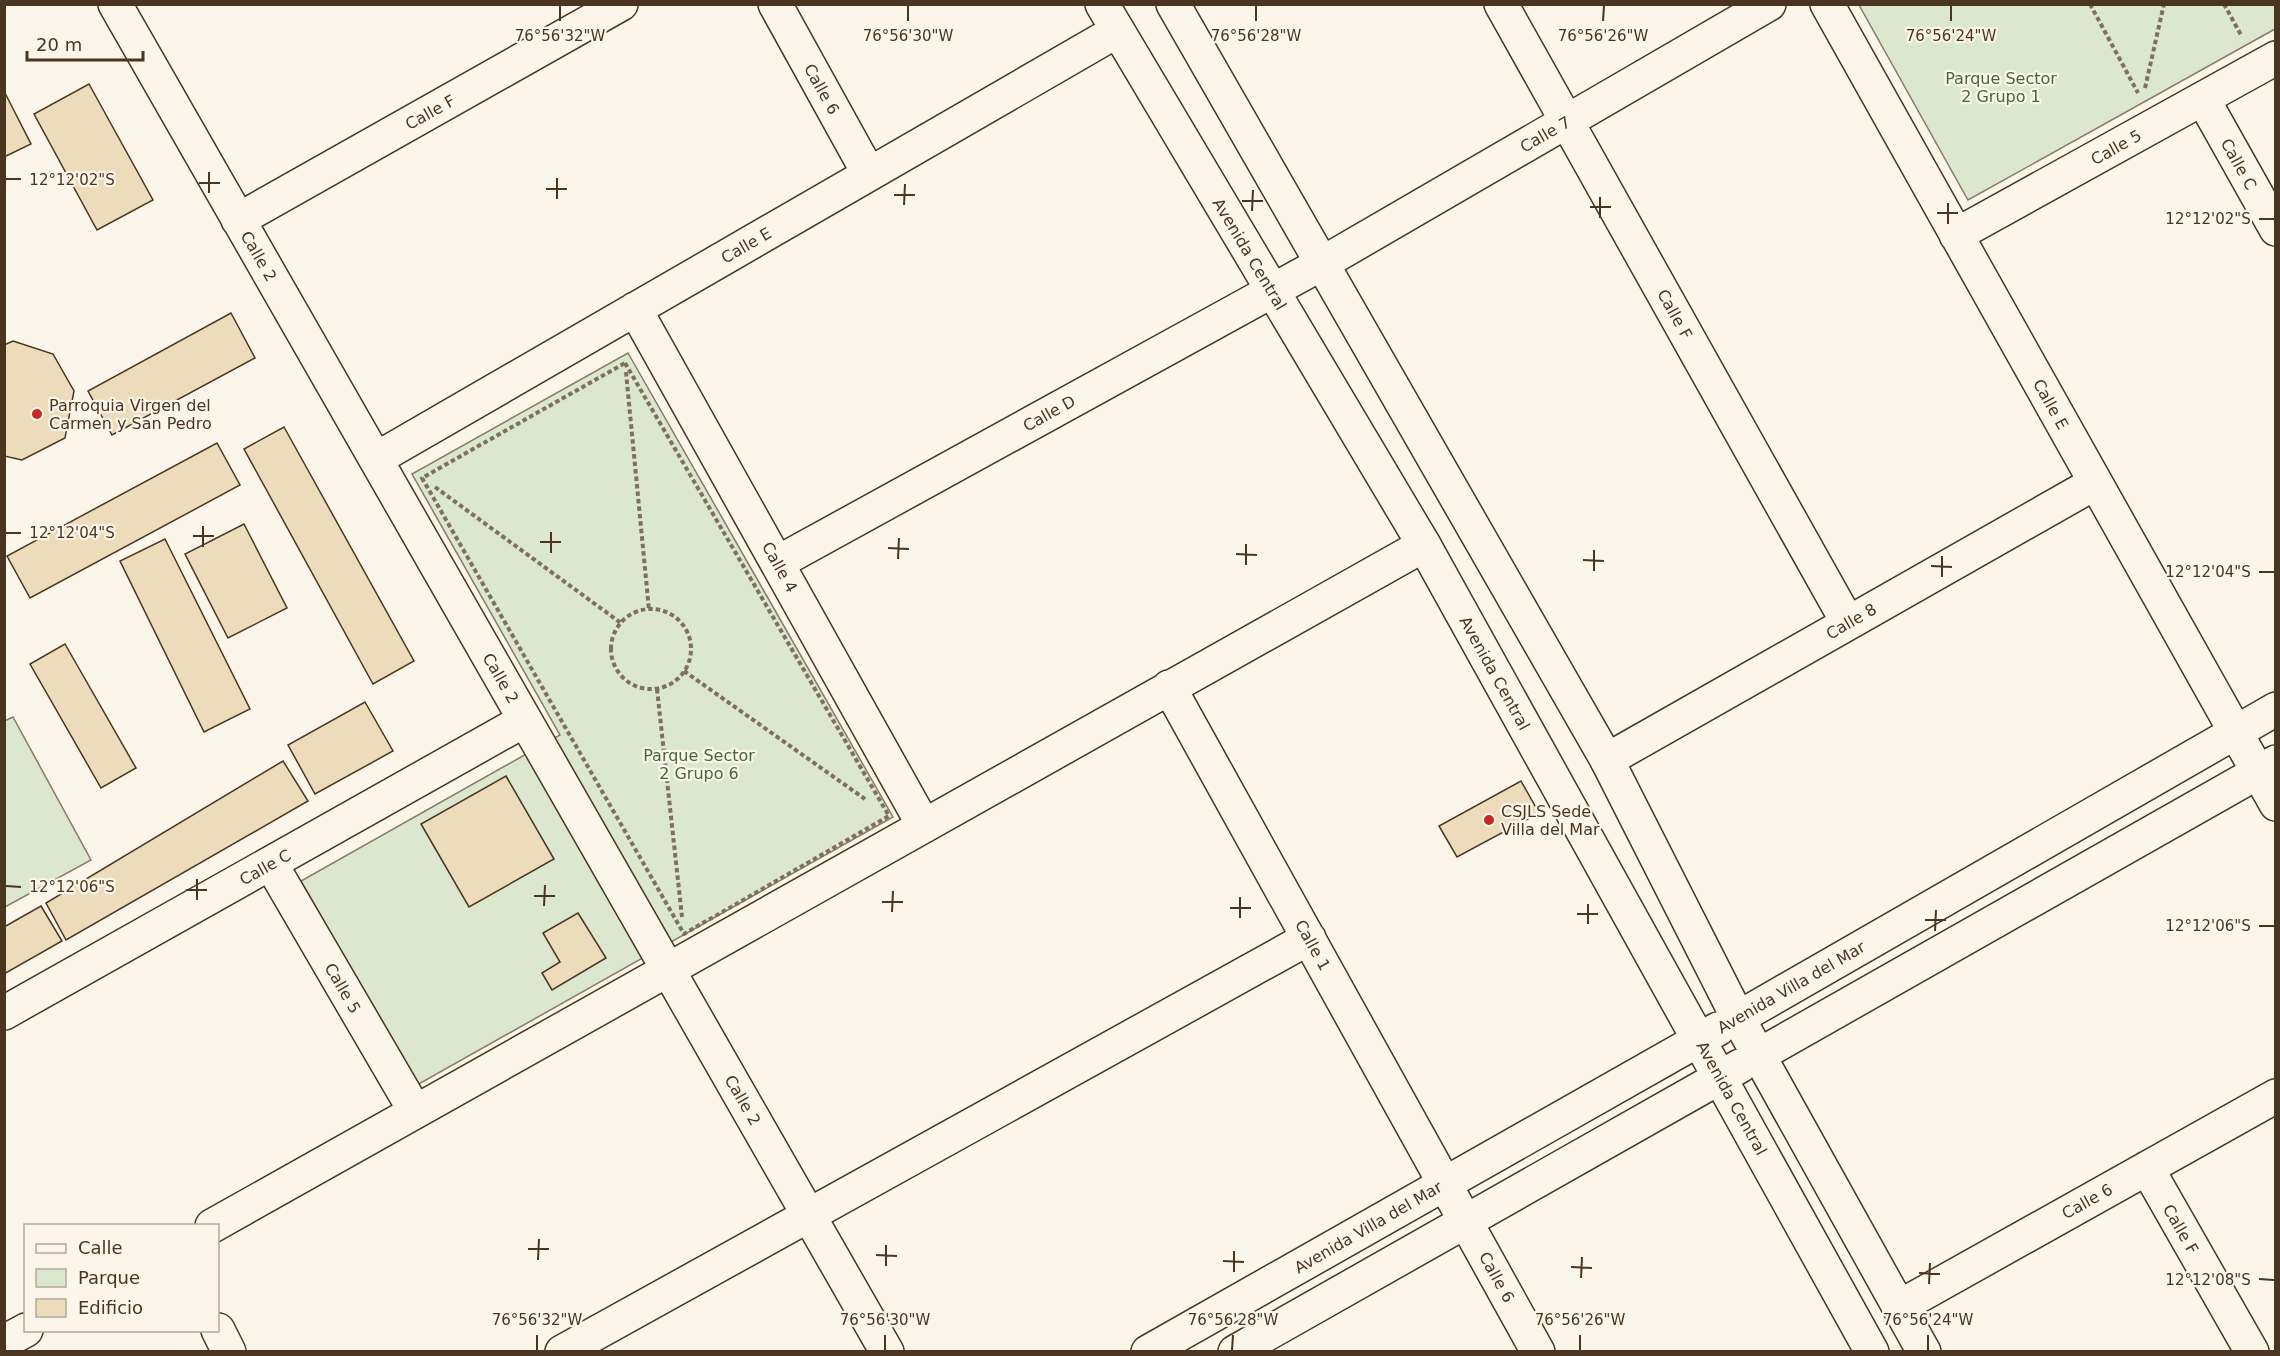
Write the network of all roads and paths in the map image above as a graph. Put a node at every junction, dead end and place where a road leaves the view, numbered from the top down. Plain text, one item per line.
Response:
1 (115, 4) edge
2 (621, 4) edge
3 (775, 4) edge
4 (1173, 4) edge
5 (1501, 4) edge
6 (1769, 4) edge
7 (1827, 4) edge
8 (2090, 4) edge
9 (2164, 4) edge
10 (1109, 18) edge
11 (2276, 58) edge
12 (2203, 99) junction
13 (1567, 122) junction
14 (869, 174) junction
15 (238, 220) junction
16 (2276, 229) edge
17 (1956, 235) junction
18 (1321, 264) junction
19 (1272, 291) junction
20 (635, 309) junction
21 (625, 363) junction
22 (381, 456) junction
23 (422, 478) junction
24 (2095, 483) junction
25 (1424, 545) junction
26 (777, 563) junction
27 (649, 609) junction
28 (621, 623) junction
29 (1848, 623) junction
30 (684, 671) junction
31 (1170, 687) junction
32 (657, 688) junction
33 (2276, 709) edge
34 (525, 720) junction
35 (2235, 731) junction
36 (1607, 760) junction
37 (2266, 767) edge
38 (870, 802) dead end
39 (2276, 804) edge
40 (879, 809) dead end
41 (889, 816) junction
42 (924, 826) junction
43 (271, 864) junction
44 (1309, 938) junction
45 (679, 954) junction
46 (4, 1013) edge
47 (1738, 1018) junction
48 (1699, 1040) junction
49 (1759, 1055) junction
50 (1720, 1077) junction
51 (2276, 1096) edge
52 (415, 1111) junction
53 (2147, 1168) junction
54 (1455, 1202) junction
55 (809, 1215) junction
56 (216, 1224) edge
57 (1899, 1307) junction
58 (24, 1331) edge
59 (219, 1332) edge
60 (4, 1342) edge
61 (229, 1352) edge
62 (562, 1352) edge
63 (887, 1352) edge
64 (1148, 1352) edge
65 (1235, 1352) edge
66 (1538, 1352) edge
67 (1872, 1352) edge
68 (1924, 1352) edge
69 (2252, 1352) edge

1 - 15 street, Calle 2
2 - 15 street, Calle F
3 - 14 street, Calle 6
4 - 18 street
5 - 13 street, Calle F
6 - 13 street, Calle 7
7 - 17 street, Calle E
8 - 9 path
10 - 14 street, Calle E
10 - 19 street, Avenida Central
11 - 12 street, Calle 5
12 - 16 street, Calle C
12 - 17 street, Calle 5
13 - 18 street, Calle 7
13 - 29 street, Calle F
14 - 20 street, Calle E
15 - 22 street, Calle 2
17 - 24 street, Calle E
18 - 19 street, Calle D
18 - 36 street
19 - 25 street, Avenida Central
19 - 26 street, Calle D
20 - 21 path
20 - 22 street, Calle E
20 - 26 street, Calle 4
21 - 23 path
21 - 27 path
21 - 41 path
22 - 23 path
22 - 34 street, Calle 2
23 - 28 path
23 - 45 path
24 - 29 street, Calle 8
24 - 35 street, Calle E
25 - 31 street
25 - 48 street, Avenida Central
26 - 42 street, Calle 4
27 - 28 path
27 - 30 path
28 - 32 path
29 - 36 street, Calle 8
30 - 32 path
30 - 38 path
31 - 42 street
31 - 44 street, Calle 1
32 - 45 path
33 - 35 street, Avenida Villa del Mar
34 - 43 street, Calle C
34 - 45 street, Calle 2
35 - 37 street, Calle E
35 - 47 street, Avenida Villa del Mar
36 - 47 street
37 - 39 street, Calle E
37 - 49 street, Avenida Villa del Mar
40 - 41 path
41 - 45 path
42 - 45 street
43 - 46 street, Calle C
43 - 52 street, Calle 5
44 - 54 street, Calle 1
44 - 55 street
45 - 52 street
45 - 55 street, Calle 2
47 - 48 street, Avenida Villa del Mar
47 - 49 street
48 - 50 street, Avenida Central
48 - 54 street, Avenida Villa del Mar
49 - 50 street, Avenida Villa del Mar
49 - 57 street
50 - 54 street, Avenida Villa del Mar
50 - 67 street, Avenida Central
51 - 53 street, Calle 6
52 - 56 street
53 - 57 street, Calle 6
53 - 69 street, Calle F
54 - 64 street, Avenida Villa del Mar
54 - 65 street, Avenida Villa del Mar
54 - 66 street, Calle 6
55 - 62 street
55 - 63 street, Calle 2
57 - 68 street
58 - 60 street
59 - 61 street

